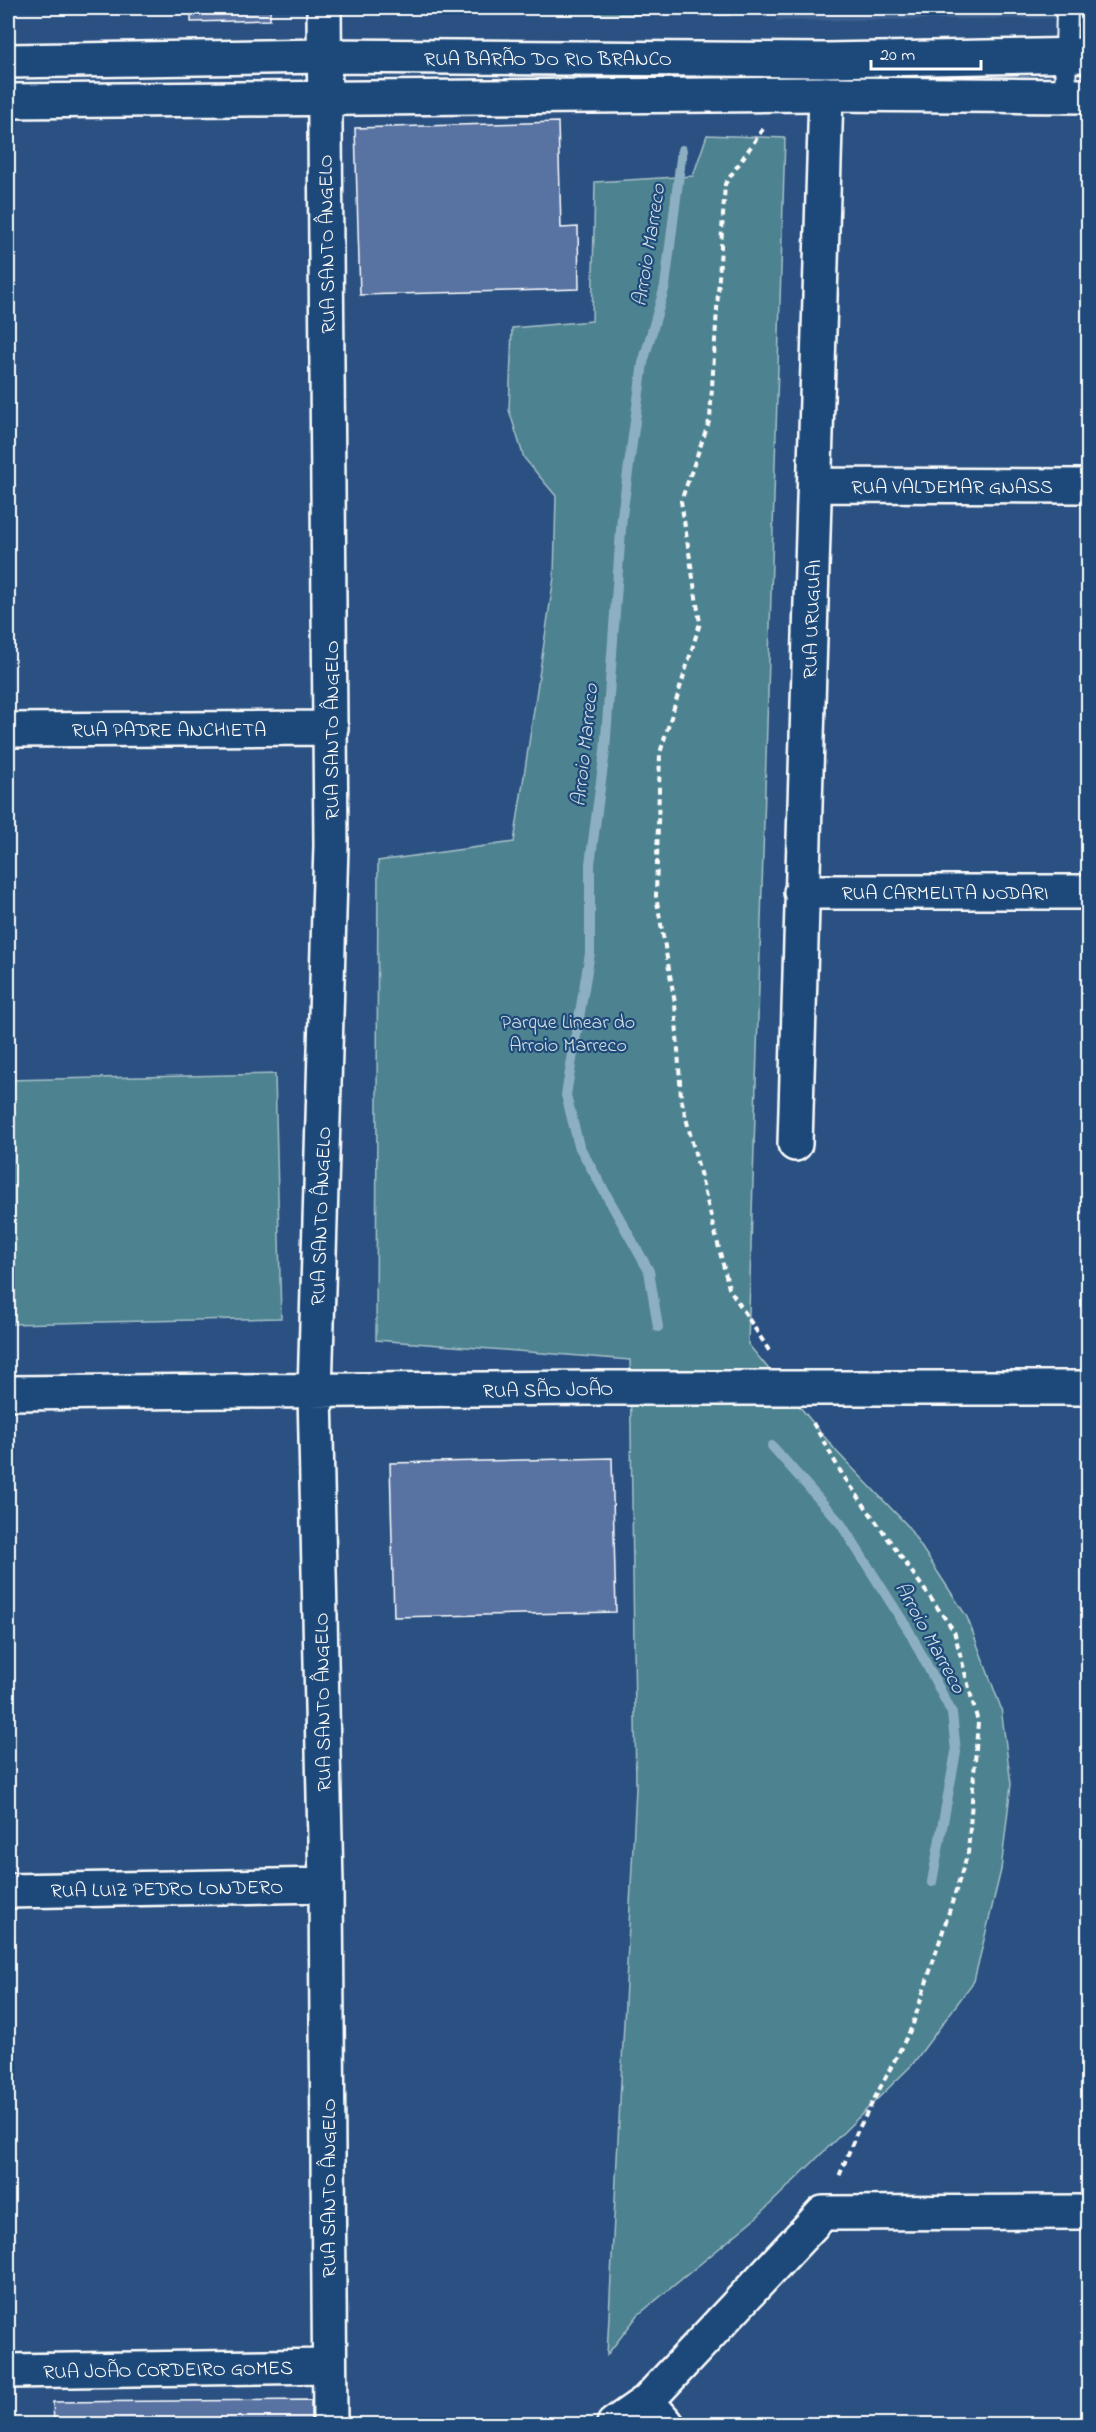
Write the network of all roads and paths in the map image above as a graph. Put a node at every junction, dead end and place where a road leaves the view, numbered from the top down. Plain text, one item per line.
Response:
1 (324, 8) edge
2 (1067, 8) edge
3 (1077, 55) edge
4 (325, 56) junction
5 (566, 58) junction
6 (8, 61) edge
7 (826, 94) junction
8 (1077, 96) edge
9 (567, 97) junction
10 (325, 99) junction
11 (8, 101) edge
12 (816, 485) junction
13 (1089, 486) edge
14 (331, 728) junction
15 (8, 730) edge
16 (801, 892) junction
17 (1089, 892) edge
18 (795, 1144) dead end
19 (1089, 1388) edge
20 (315, 1392) junction
21 (8, 1393) edge
22 (326, 1885) junction
23 (8, 1891) edge
24 (1089, 2212) edge
25 (329, 2366) junction
26 (8, 2371) edge
27 (657, 2413) edge
28 (330, 2424) edge
29 (614, 2424) edge

1 - 4 street, RUA SANTO ÂNGELO
2 - 3 lane
3 - 5 street, RUA BARÃO DO RIO BRANCO
3 - 8 lane
4 - 5 street, RUA BARÃO DO RIO BRANCO
4 - 6 street, RUA BARÃO DO RIO BRANCO
4 - 10 street, RUA SANTO ÂNGELO
5 - 9 street
7 - 8 street, RUA BARÃO DO RIO BRANCO
7 - 9 street, RUA BARÃO DO RIO BRANCO
7 - 12 street, RUA URUGUAI
9 - 10 street, RUA BARÃO DO RIO BRANCO
10 - 11 street, RUA BARÃO DO RIO BRANCO
10 - 14 street, RUA SANTO ÂNGELO
12 - 13 street, RUA VALDEMAR GNASS
12 - 16 street, RUA URUGUAI
14 - 15 street, RUA PADRE ANCHIETA
14 - 20 street, RUA SANTO ÂNGELO
16 - 17 street, RUA CARMELITA NODARI
16 - 18 street, RUA URUGUAI
19 - 20 street, RUA SÃO JOÃO
20 - 21 street, RUA SÃO JOÃO
20 - 22 street, RUA SANTO ÂNGELO
22 - 23 street, RUA LUIZ PEDRO LONDERO
22 - 25 street, RUA SANTO ÂNGELO
24 - 27 street
25 - 26 street, RUA JOÃO CORDEIRO GOMES
25 - 28 street, RUA SANTO ÂNGELO
27 - 29 street

